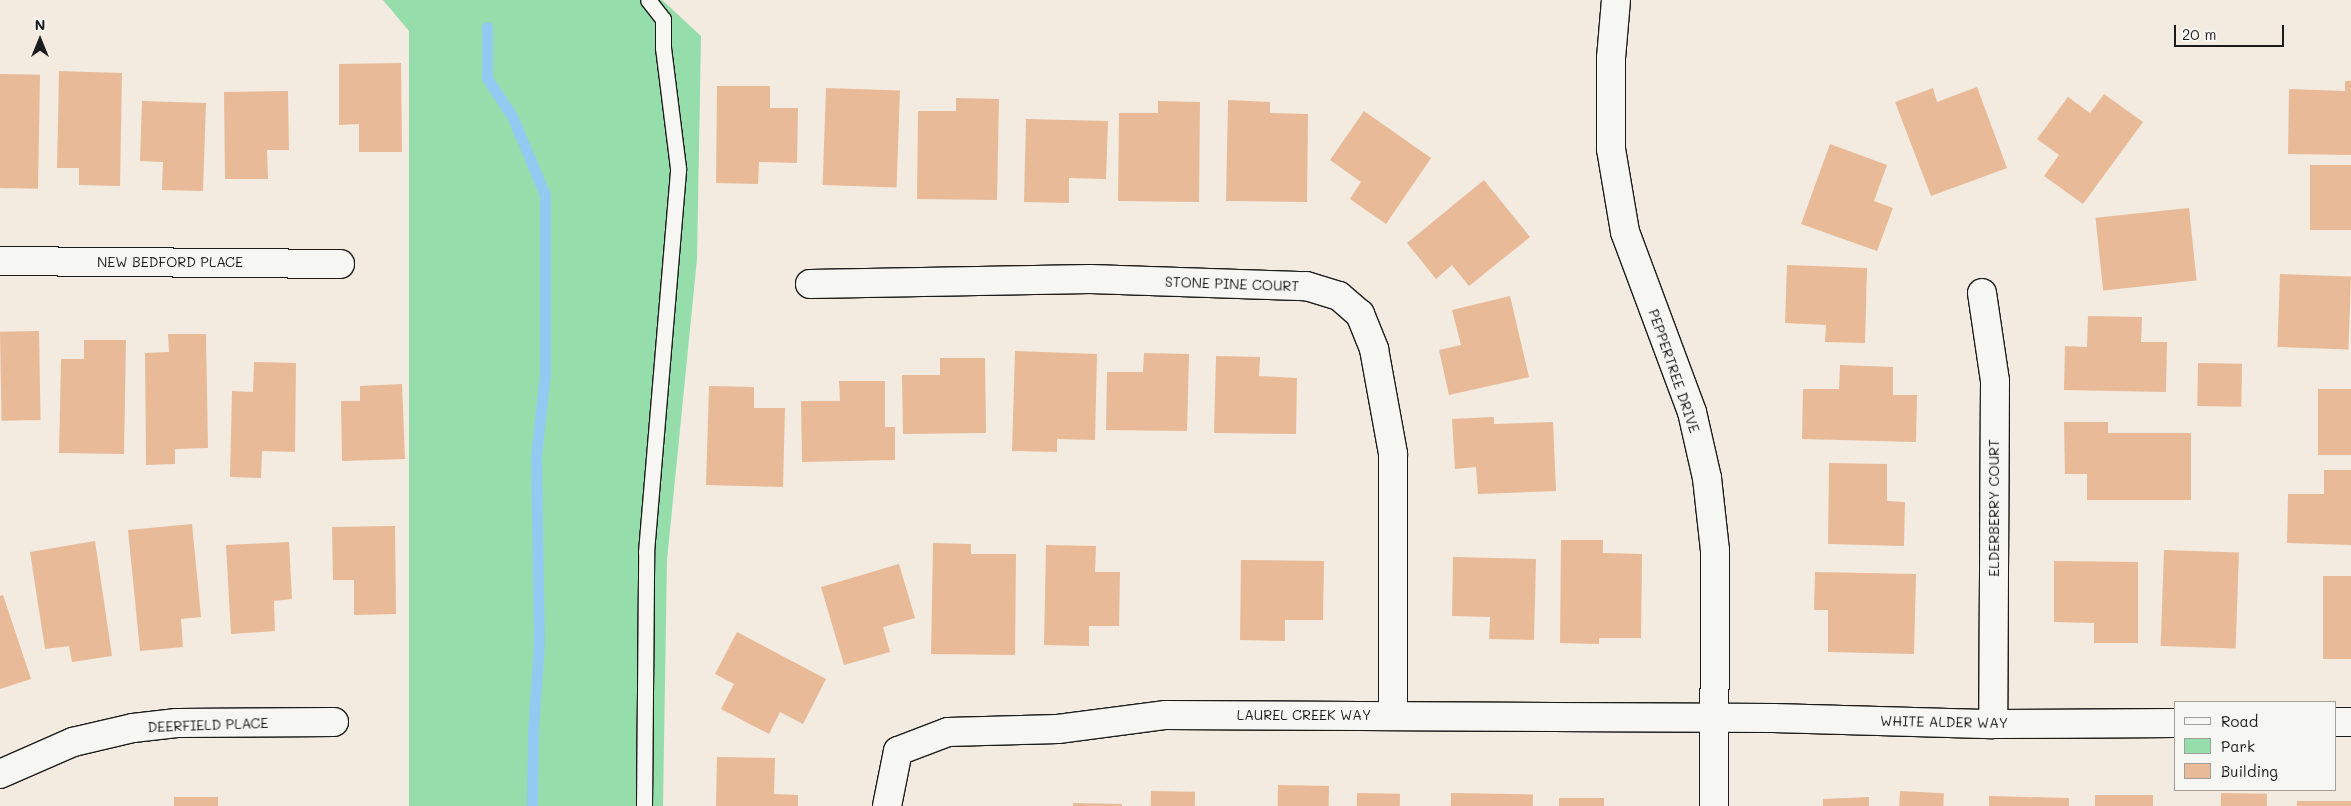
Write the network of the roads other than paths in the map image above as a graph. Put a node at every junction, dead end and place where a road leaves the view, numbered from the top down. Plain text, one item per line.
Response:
1 (648, 0) edge
2 (1616, 0) edge
3 (0, 261) edge
4 (340, 264) dead end
5 (810, 284) dead end
6 (1982, 293) dead end
7 (1393, 715) junction
8 (1714, 718) junction
9 (334, 722) dead end
10 (2336, 722) edge
11 (2351, 722) edge
12 (2174, 723) edge
13 (1993, 724) junction
14 (0, 774) edge
15 (644, 806) edge
16 (887, 806) edge
17 (1714, 806) edge

1 - 15 lane
2 - 8 street, PEPPERTREE DRIVE
3 - 4 street, NEW BEDFORD PLACE
5 - 7 street, STONE PINE COURT
6 - 13 street, ELDERBERRY COURT
7 - 8 street, LAUREL CREEK WAY
7 - 16 street, LAUREL CREEK WAY
8 - 13 street, WHITE ALDER WAY
8 - 17 street, PEPPERTREE DRIVE
9 - 14 street, DEERFIELD PLACE
10 - 11 street
12 - 13 street, WHITE ALDER WAY

